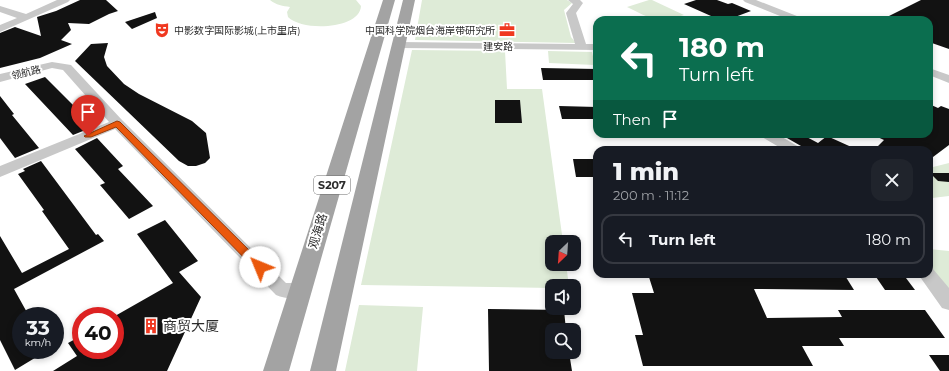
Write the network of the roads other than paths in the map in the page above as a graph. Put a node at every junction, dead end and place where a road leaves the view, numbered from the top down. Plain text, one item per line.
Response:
1 (52, 0) edge
2 (65, 0) edge
3 (389, 0) edge
4 (409, 0) edge
5 (573, 0) edge
6 (748, 0) edge
7 (0, 9) edge
8 (38, 12) junction
9 (789, 16) edge
10 (25, 17) junction
11 (0, 29) edge
12 (399, 45) junction
13 (581, 46) junction
14 (593, 47) edge
15 (933, 73) edge
16 (0, 78) edge
17 (949, 79) edge
18 (117, 124) junction
19 (773, 138) edge
20 (787, 146) edge
21 (0, 172) edge
22 (930, 278) edge
23 (300, 291) junction
24 (949, 302) edge
25 (276, 371) edge
26 (323, 371) edge

1 - 8 street
2 - 8 street
3 - 23 main road, 观海路 / S207
4 - 12 main road, S207
5 - 13 street
6 - 9 street
7 - 10 street
8 - 10 street
10 - 11 street
12 - 13 street, 建安路
12 - 26 main road, S207
13 - 14 street, 建安路
15 - 17 street
16 - 18 street, 领航路
18 - 21 street
18 - 23 street
19 - 20 street
22 - 24 street
23 - 25 main road, 观海路 / S207

